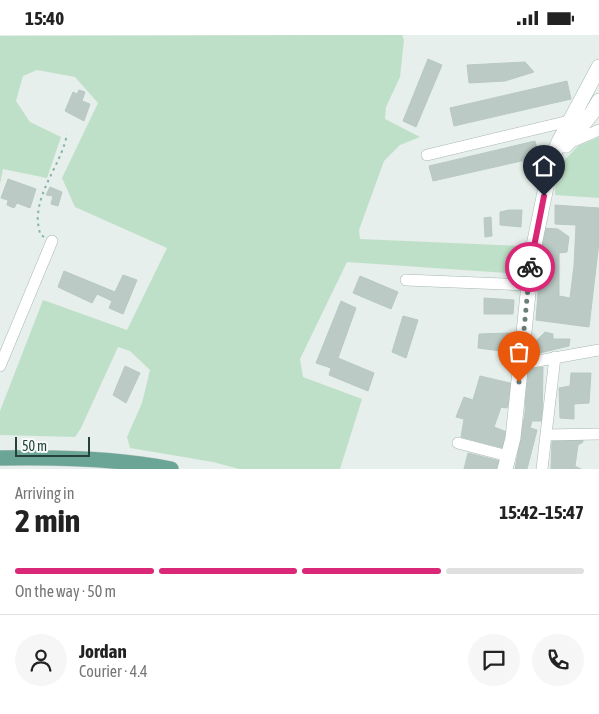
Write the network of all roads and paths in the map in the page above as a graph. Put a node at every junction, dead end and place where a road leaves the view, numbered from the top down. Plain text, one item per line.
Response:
1 (597, 75) edge
2 (578, 105) junction
3 (595, 107) edge
4 (570, 121) junction
5 (599, 130) edge
6 (67, 134) dead end
7 (562, 144) junction
8 (427, 155) dead end
9 (52, 241) joint
10 (406, 280) dead end
11 (529, 285) junction
12 (599, 350) edge
13 (555, 357) junction
14 (521, 364) junction
15 (0, 365) edge
16 (599, 434) edge
17 (546, 435) junction
18 (458, 443) dead end
19 (0, 458) edge
20 (506, 463) edge
21 (171, 469) edge
22 (542, 469) edge

1 - 2 street
2 - 3 street
2 - 4 street
3 - 7 street
4 - 7 street
4 - 8 street
5 - 7 street
6 - 9 path
7 - 11 street
9 - 15 street
10 - 11 street
11 - 14 street
12 - 13 street
13 - 14 street
13 - 17 street
14 - 20 street
16 - 17 street
17 - 22 street
18 - 20 street
19 - 21 main road

